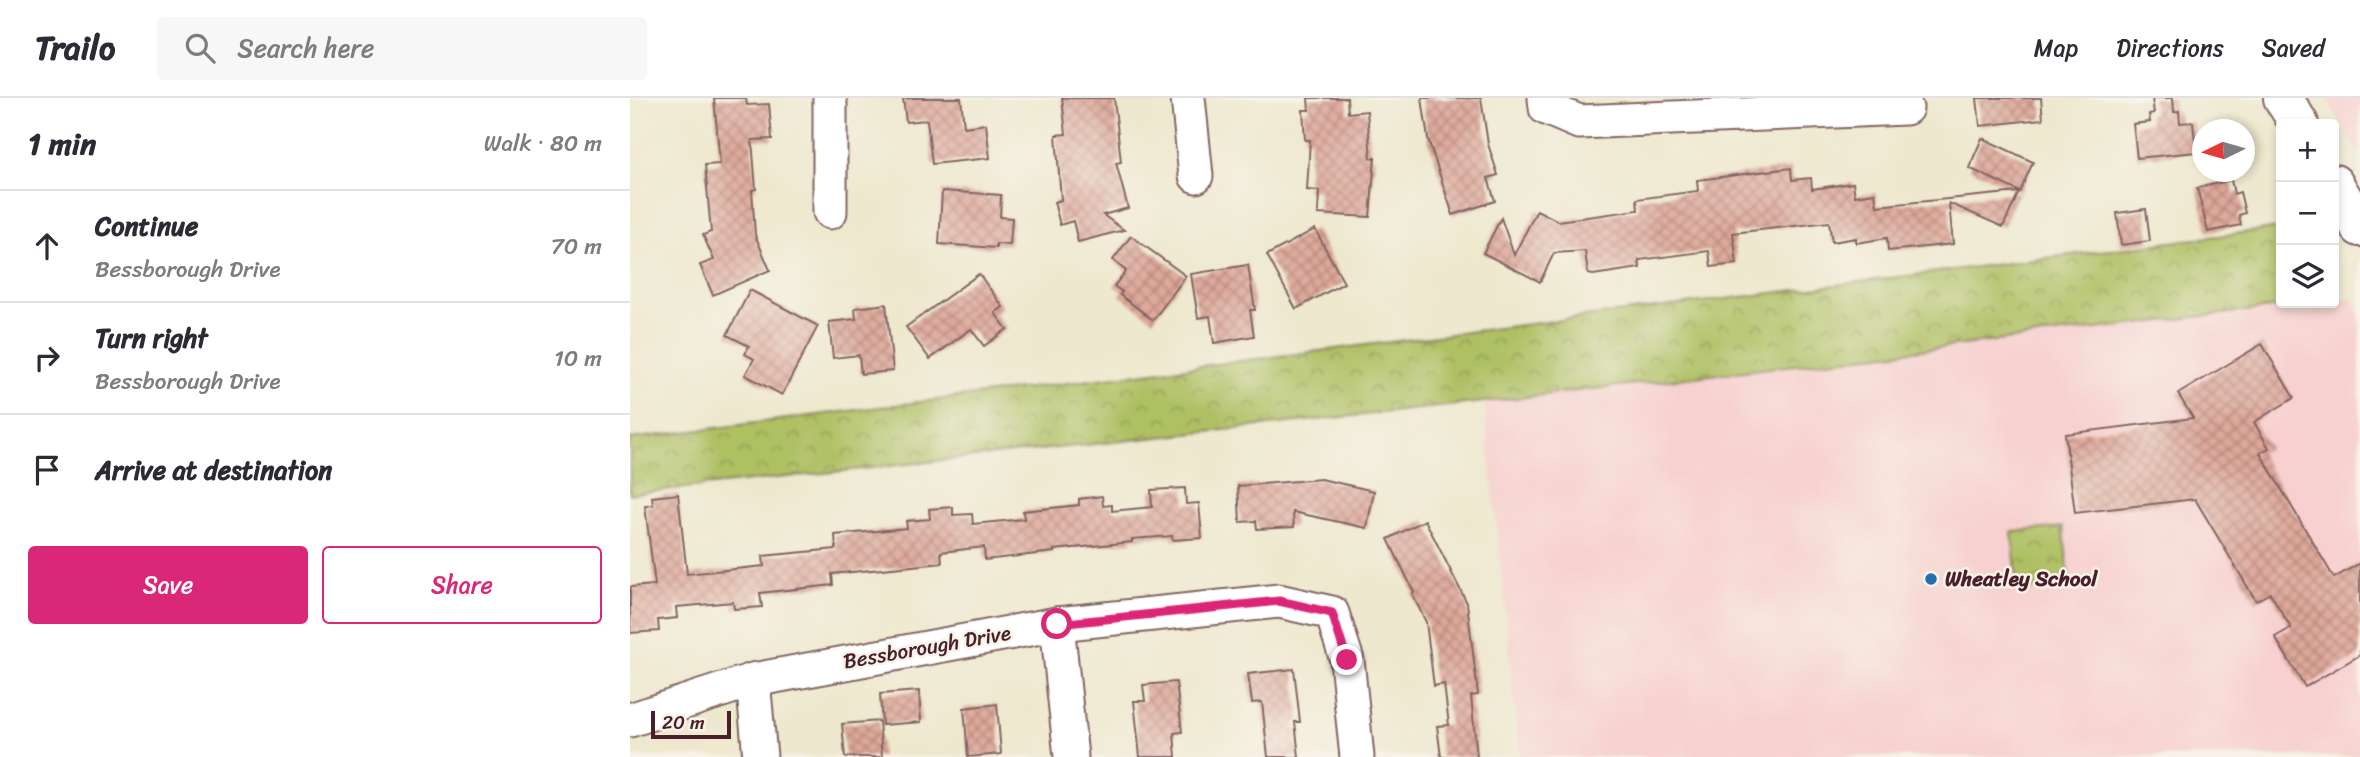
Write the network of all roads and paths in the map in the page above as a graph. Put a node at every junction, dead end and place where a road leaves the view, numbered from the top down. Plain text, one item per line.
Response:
1 (830, 98) edge
2 (1188, 98) edge
3 (1545, 98) edge
4 (2283, 98) edge
5 (1906, 108) dead end
6 (2296, 119) edge
7 (1196, 176) dead end
8 (2339, 192) edge
9 (830, 212) dead end
10 (2360, 227) edge
11 (1057, 624) junction
12 (753, 680) junction
13 (630, 720) edge
14 (760, 757) edge
15 (1071, 757) edge
16 (1357, 757) edge

1 - 9 street
2 - 7 street
3 - 5 street
4 - 6 main road
8 - 10 main road
11 - 12 street, Bessborough Drive
11 - 15 street
11 - 16 street, Bessborough Drive
12 - 13 street, Bessborough Drive
12 - 14 street

